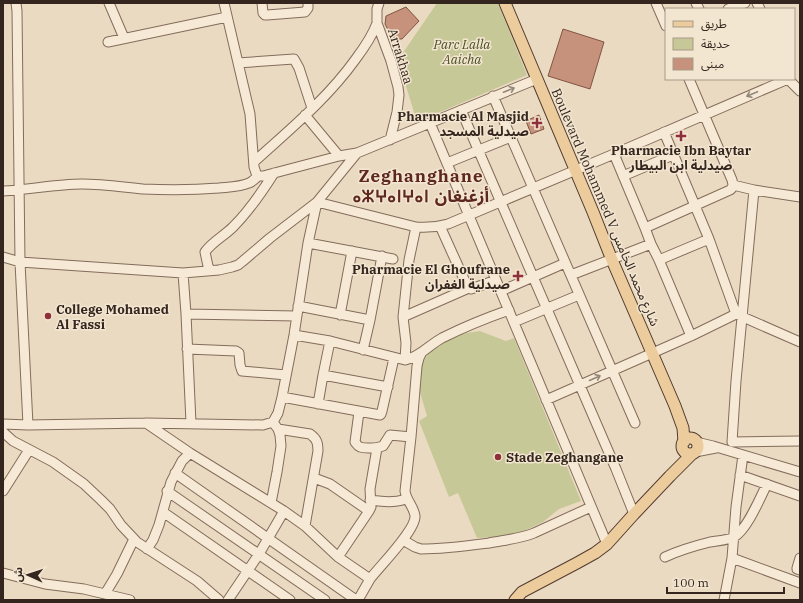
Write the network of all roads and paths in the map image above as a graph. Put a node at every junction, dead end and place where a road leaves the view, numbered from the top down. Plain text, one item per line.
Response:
1 (16, 3) edge
2 (109, 3) edge
3 (224, 3) edge
4 (262, 3) edge
5 (308, 3) edge
6 (379, 3) edge
7 (505, 3) edge
8 (656, 3) edge
9 (745, 3) edge
10 (730, 7) edge
11 (227, 17) junction
12 (377, 23) junction
13 (665, 24) edge
14 (124, 38) junction
15 (108, 42) dead end
16 (238, 63) junction
17 (537, 79) junction
18 (689, 80) edge
19 (786, 80) edge
20 (789, 80) edge
21 (800, 91) edge
22 (493, 96) junction
23 (312, 108) junction
24 (461, 110) junction
25 (705, 114) junction
26 (305, 115) junction
27 (430, 123) junction
28 (664, 132) junction
29 (511, 137) junction
30 (390, 140) junction
31 (478, 150) junction
32 (357, 153) junction
33 (614, 154) junction
34 (673, 155) junction
35 (339, 156) junction
36 (254, 162) junction
37 (447, 163) junction
38 (575, 170) junction
39 (274, 173) junction
40 (258, 176) junction
41 (623, 176) junction
42 (733, 185) junction
43 (533, 187) junction
44 (754, 190) junction
45 (3, 191) edge
46 (19, 191) junction
47 (800, 197) edge
48 (500, 201) junction
49 (317, 202) junction
50 (695, 206) junction
51 (469, 215) junction
52 (440, 226) junction
53 (416, 227) junction
54 (645, 228) junction
55 (709, 239) junction
56 (308, 243) junction
57 (651, 244) junction
58 (352, 251) junction
59 (382, 256) junction
60 (3, 257) edge
61 (393, 259) dead end
62 (612, 260) junction
63 (659, 260) junction
64 (20, 262) junction
65 (565, 263) junction
66 (210, 270) junction
67 (183, 273) junction
68 (571, 275) junction
69 (533, 277) junction
70 (496, 280) junction
71 (469, 288) junction
72 (501, 291) junction
73 (579, 295) junction
74 (298, 306) junction
75 (547, 308) junction
76 (509, 310) junction
77 (186, 314) junction
78 (340, 315) junction
79 (739, 315) junction
80 (296, 316) junction
81 (404, 317) junction
82 (370, 320) junction
83 (514, 322) junction
84 (294, 335) junction
85 (691, 336) junction
86 (330, 342) junction
87 (800, 342) edge
88 (187, 349) junction
89 (363, 350) junction
90 (422, 352) junction
91 (652, 353) junction
92 (394, 358) junction
93 (405, 360) junction
94 (612, 371) junction
95 (286, 375) junction
96 (323, 375) junction
97 (580, 385) junction
98 (388, 387) junction
99 (282, 398) junction
100 (546, 400) junction
101 (318, 404) junction
102 (359, 412) junction
103 (146, 422) junction
104 (191, 423) junction
105 (635, 423) dead end
106 (3, 424) edge
107 (28, 425) junction
108 (276, 426) junction
109 (3, 432) edge
110 (411, 437) junction
111 (800, 441) edge
112 (690, 446) junction
113 (732, 447) junction
114 (377, 448) junction
115 (29, 450) junction
116 (190, 452) junction
117 (743, 454) junction
118 (800, 472) edge
119 (175, 473) junction
120 (740, 475) junction
121 (314, 478) junction
122 (767, 484) junction
123 (3, 491) edge
124 (167, 491) junction
125 (800, 496) edge
126 (407, 499) junction
127 (370, 500) junction
128 (271, 503) junction
129 (591, 508) junction
130 (284, 511) junction
131 (369, 511) junction
132 (163, 512) junction
133 (634, 514) junction
134 (305, 526) junction
135 (734, 537) junction
136 (268, 538) junction
137 (134, 539) junction
138 (403, 540) junction
139 (607, 544) junction
140 (147, 549) junction
141 (259, 554) junction
142 (338, 557) junction
143 (666, 558) dead end
144 (732, 558) junction
145 (800, 558) edge
146 (248, 570) junction
147 (800, 570) edge
148 (3, 573) edge
149 (370, 579) junction
150 (800, 583) edge
151 (105, 594) junction
152 (129, 600) edge
153 (219, 600) edge
154 (228, 600) edge
155 (290, 600) edge
156 (325, 600) edge
157 (357, 600) edge
158 (515, 600) edge
159 (724, 600) edge

1 - 46 street
2 - 14 street
3 - 11 street
4 - 5 street
6 - 12 street, Arrakhaa
7 - 17 main road, Boulevard Mohammed V شارع محمد الخامس
8 - 13 street
9 - 10 street
11 - 14 street
11 - 16 street
12 - 23 street
12 - 30 street, Arrakhaa
14 - 15 street
16 - 23 street
16 - 36 street
22 -> 17 street
17 - 38 main road, Boulevard Mohammed V شارع محمد الخامس
18 - 25 street
19 -> 25 street
20 - 21 street
22 - 24 street
22 - 29 street
23 - 26 street
24 - 27 street
24 - 31 street
25 - 28 street
25 - 42 street
26 - 35 street
26 - 36 street
27 - 30 street
27 - 37 street
28 - 33 street
28 - 34 street
29 - 31 street
29 - 43 street
30 - 32 street
31 - 37 street
31 - 48 street
32 - 35 street
32 - 49 street
33 - 38 street
33 - 41 street
34 - 41 street
34 - 50 street
35 - 39 street
36 - 40 street
37 - 51 street
38 - 43 street
38 - 62 main road, Boulevard Mohammed V شارع محمد الخامس
39 - 40 street
39 - 66 street
40 - 46 street
41 - 54 street
42 - 44 street
42 - 50 street
43 - 48 street
43 - 65 street
44 - 47 street
44 - 79 street
45 - 46 street
46 - 64 street
48 - 51 street
48 - 69 street
49 - 53 street
49 - 56 street
49 - 66 street
50 - 54 street
50 - 55 street
51 - 52 street
51 - 70 street
52 - 53 street
52 - 71 street
53 - 81 street
54 - 57 street
55 - 63 street
55 - 79 street
56 - 58 street
56 - 74 street
57 - 62 street
57 - 63 street
58 - 59 street
58 - 78 street
59 - 61 street
59 - 82 street
60 - 64 street
62 - 68 street
62 - 91 main road, Boulevard Mohammed V شارع محمد الخامس
63 - 85 street
64 - 67 street
64 - 107 street
65 - 68 street
65 - 69 street
66 - 67 street
67 - 77 street
68 - 73 street
69 - 72 street
69 - 75 street
70 - 71 street
70 - 72 street
71 - 81 street
72 - 76 street
73 - 75 street
73 - 94 street
74 - 78 street
74 - 80 street
75 - 83 street
75 - 97 street
76 - 83 street
76 - 90 street
77 - 80 street
77 - 88 street
78 - 82 street
79 - 85 street
79 - 87 street
79 - 113 street
80 - 84 street
81 - 93 street
82 - 89 street
83 - 100 street
84 - 86 street
84 - 95 street
85 - 91 street
86 - 89 street
86 - 96 street
88 - 95 street
88 - 104 street
89 - 92 street
90 - 93 street
90 - 110 street
91 - 94 street
91 - 112 main road, Boulevard Mohammed V شارع محمد الخامس
92 - 93 street
92 - 98 street
97 -> 94 street
94 - 105 street
95 - 99 street
96 - 98 street
96 - 101 street
97 - 100 street
97 - 133 street
98 - 102 street
99 - 101 street
99 - 108 street
100 - 129 street
101 - 102 street
102 - 114 street
103 - 104 street
103 - 107 street
103 - 116 street
104 - 108 street
106 - 107 street
108 - 121 street
108 - 128 street
109 - 115 street
110 - 114 street
110 - 126 street
111 - 113 street
112 - 113 street
112 - 133 main road
113 - 117 street
114 - 127 street
115 - 123 street
115 - 137 street
116 - 119 street
116 - 128 street
117 - 118 street
117 - 120 street
119 - 124 street
119 - 136 street
120 - 122 street
120 - 135 street
121 - 131 street
121 - 134 street
122 - 125 street
122 - 135 street
124 - 132 street
124 - 141 street
126 - 127 street
126 - 138 street
127 - 131 street
128 - 130 street
129 - 138 street
129 - 139 street
130 - 134 street
130 - 136 street
131 - 142 street
132 - 140 street
132 - 146 street
133 - 139 main road
134 - 142 street
135 - 143 street
135 - 144 street
136 - 141 street
136 - 157 street
137 - 140 street
137 - 151 street
138 - 149 street
139 - 158 main road
140 - 153 street
141 - 146 street
141 - 156 street
142 - 149 street
144 - 150 street
144 - 159 street
145 - 147 street
146 - 154 street
146 - 155 street
148 - 151 street
149 - 157 street
151 - 152 street

